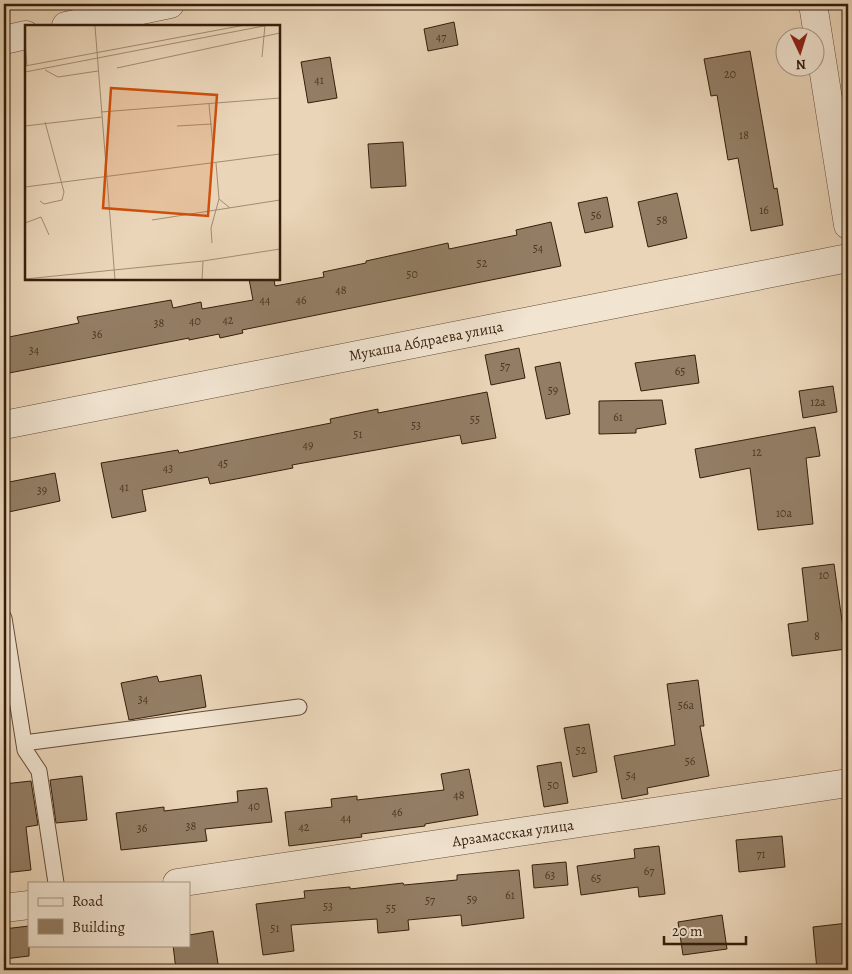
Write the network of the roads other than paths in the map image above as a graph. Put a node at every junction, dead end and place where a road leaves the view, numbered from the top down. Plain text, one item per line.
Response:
1 (170, 4) edge
2 (813, 4) edge
3 (71, 25) edge
4 (25, 35) edge
5 (4, 40) edge
6 (848, 225) edge
7 (848, 258) edge
8 (4, 424) edge
9 (4, 618) edge
10 (299, 707) dead end
11 (24, 743) junction
12 (848, 783) edge
13 (56, 882) edge
14 (184, 882) edge
15 (28, 905) edge
16 (4, 908) edge

1 - 3 street
2 - 6 street
4 - 5 street
7 - 8 street, Мукаша Абдраева улица
9 - 11 lane
10 - 11 lane
11 - 13 lane
12 - 14 street, Арзамасская улица
15 - 16 street

